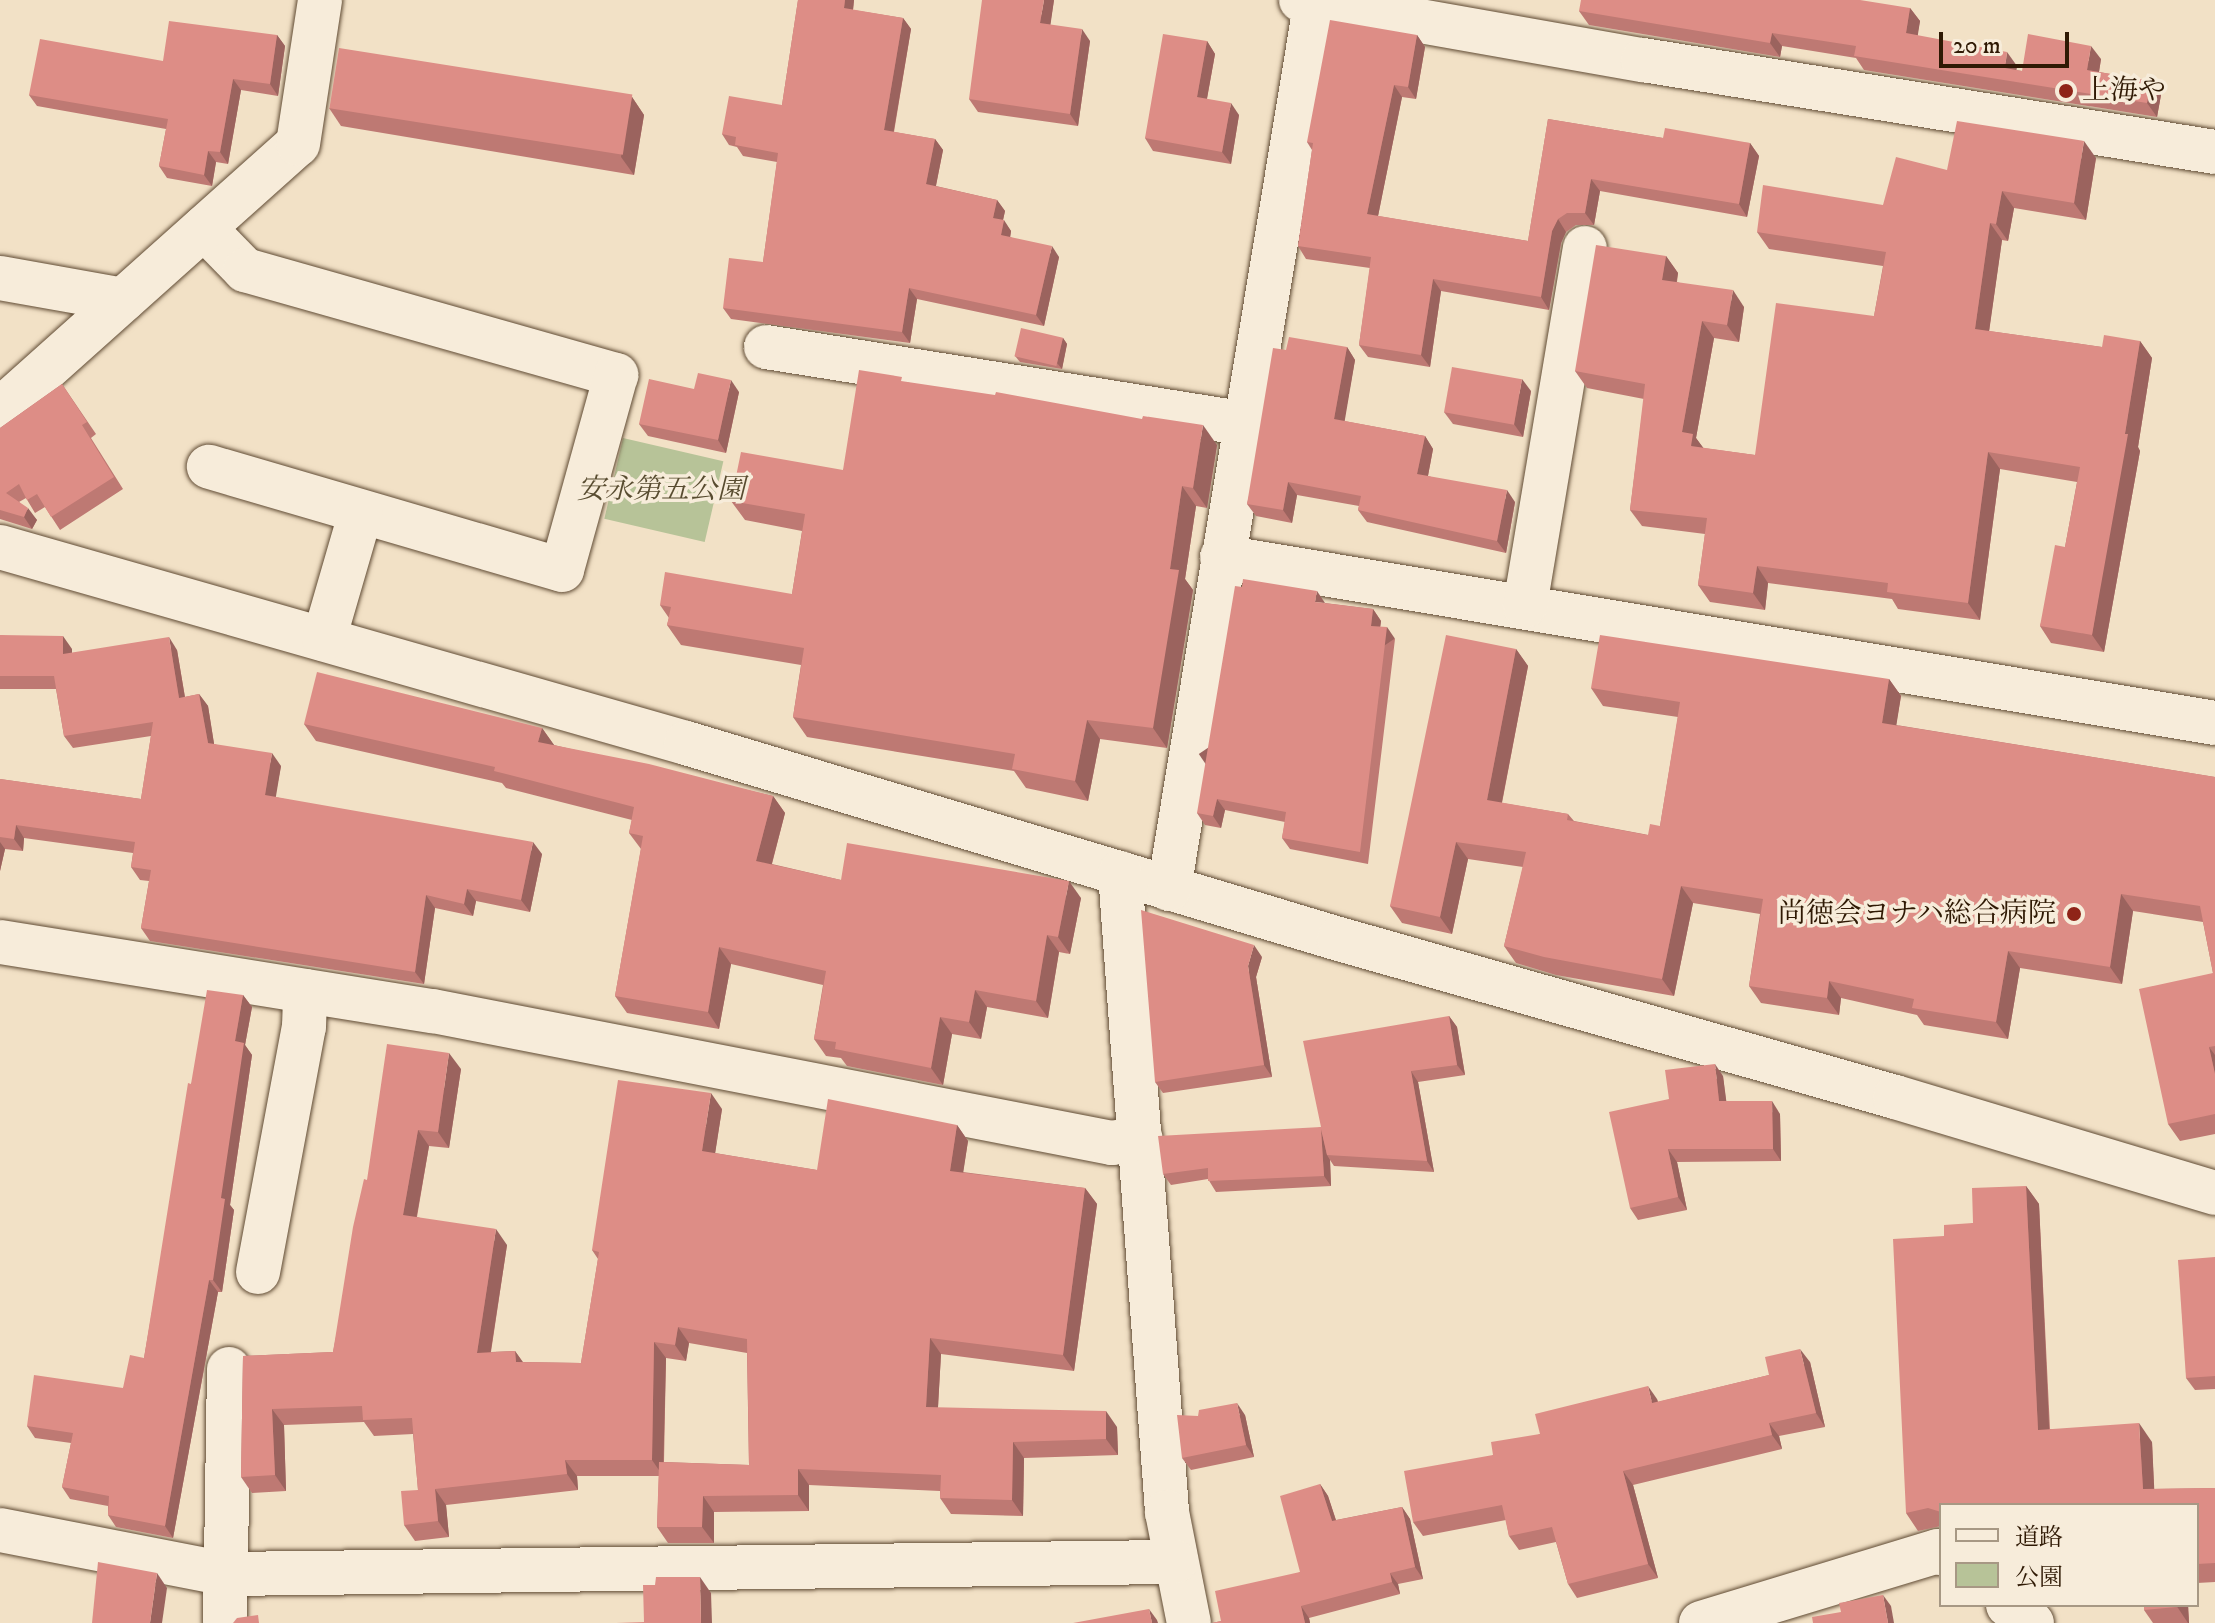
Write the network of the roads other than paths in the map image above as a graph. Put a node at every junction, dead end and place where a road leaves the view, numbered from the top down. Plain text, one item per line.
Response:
1 (320, 0) edge
2 (1311, 1) edge
3 (2215, 152) edge
4 (204, 228) junction
5 (1585, 248) dead end
6 (0, 278) edge
7 (123, 300) junction
8 (766, 347) dead end
9 (0, 410) edge
10 (1245, 424) junction
11 (209, 467) dead end
12 (361, 512) junction
13 (0, 547) edge
14 (1222, 557) junction
15 (1525, 606) junction
16 (324, 639) junction
17 (2215, 723) edge
18 (1120, 873) junction
19 (1169, 889) junction
20 (0, 942) edge
21 (305, 991) junction
22 (1141, 1138) junction
23 (2215, 1193) edge
24 (258, 1272) dead end
25 (229, 1369) dead end
26 (0, 1530) edge
27 (1939, 1552) edge
28 (1175, 1562) junction
29 (227, 1574) junction
30 (2011, 1607) edge
31 (225, 1623) edge
32 (1189, 1623) edge
33 (1701, 1623) edge
34 (2032, 1623) edge

1 - 4 street
2 - 3 street
2 - 10 street
4 - 7 street
4 - 12 street
5 - 15 street
6 - 7 street
7 - 9 street
8 - 10 street
10 - 14 street
11 - 12 street
12 - 16 street
13 - 16 street
14 - 15 street
14 - 19 street
15 - 17 street
16 - 18 street
18 - 19 street
18 - 22 street
19 - 23 street
20 - 21 street
21 - 22 street
21 - 24 street
22 - 28 street
25 - 29 street
26 - 29 street
27 - 33 street
28 - 29 street
28 - 32 street
29 - 31 street
30 - 34 street

